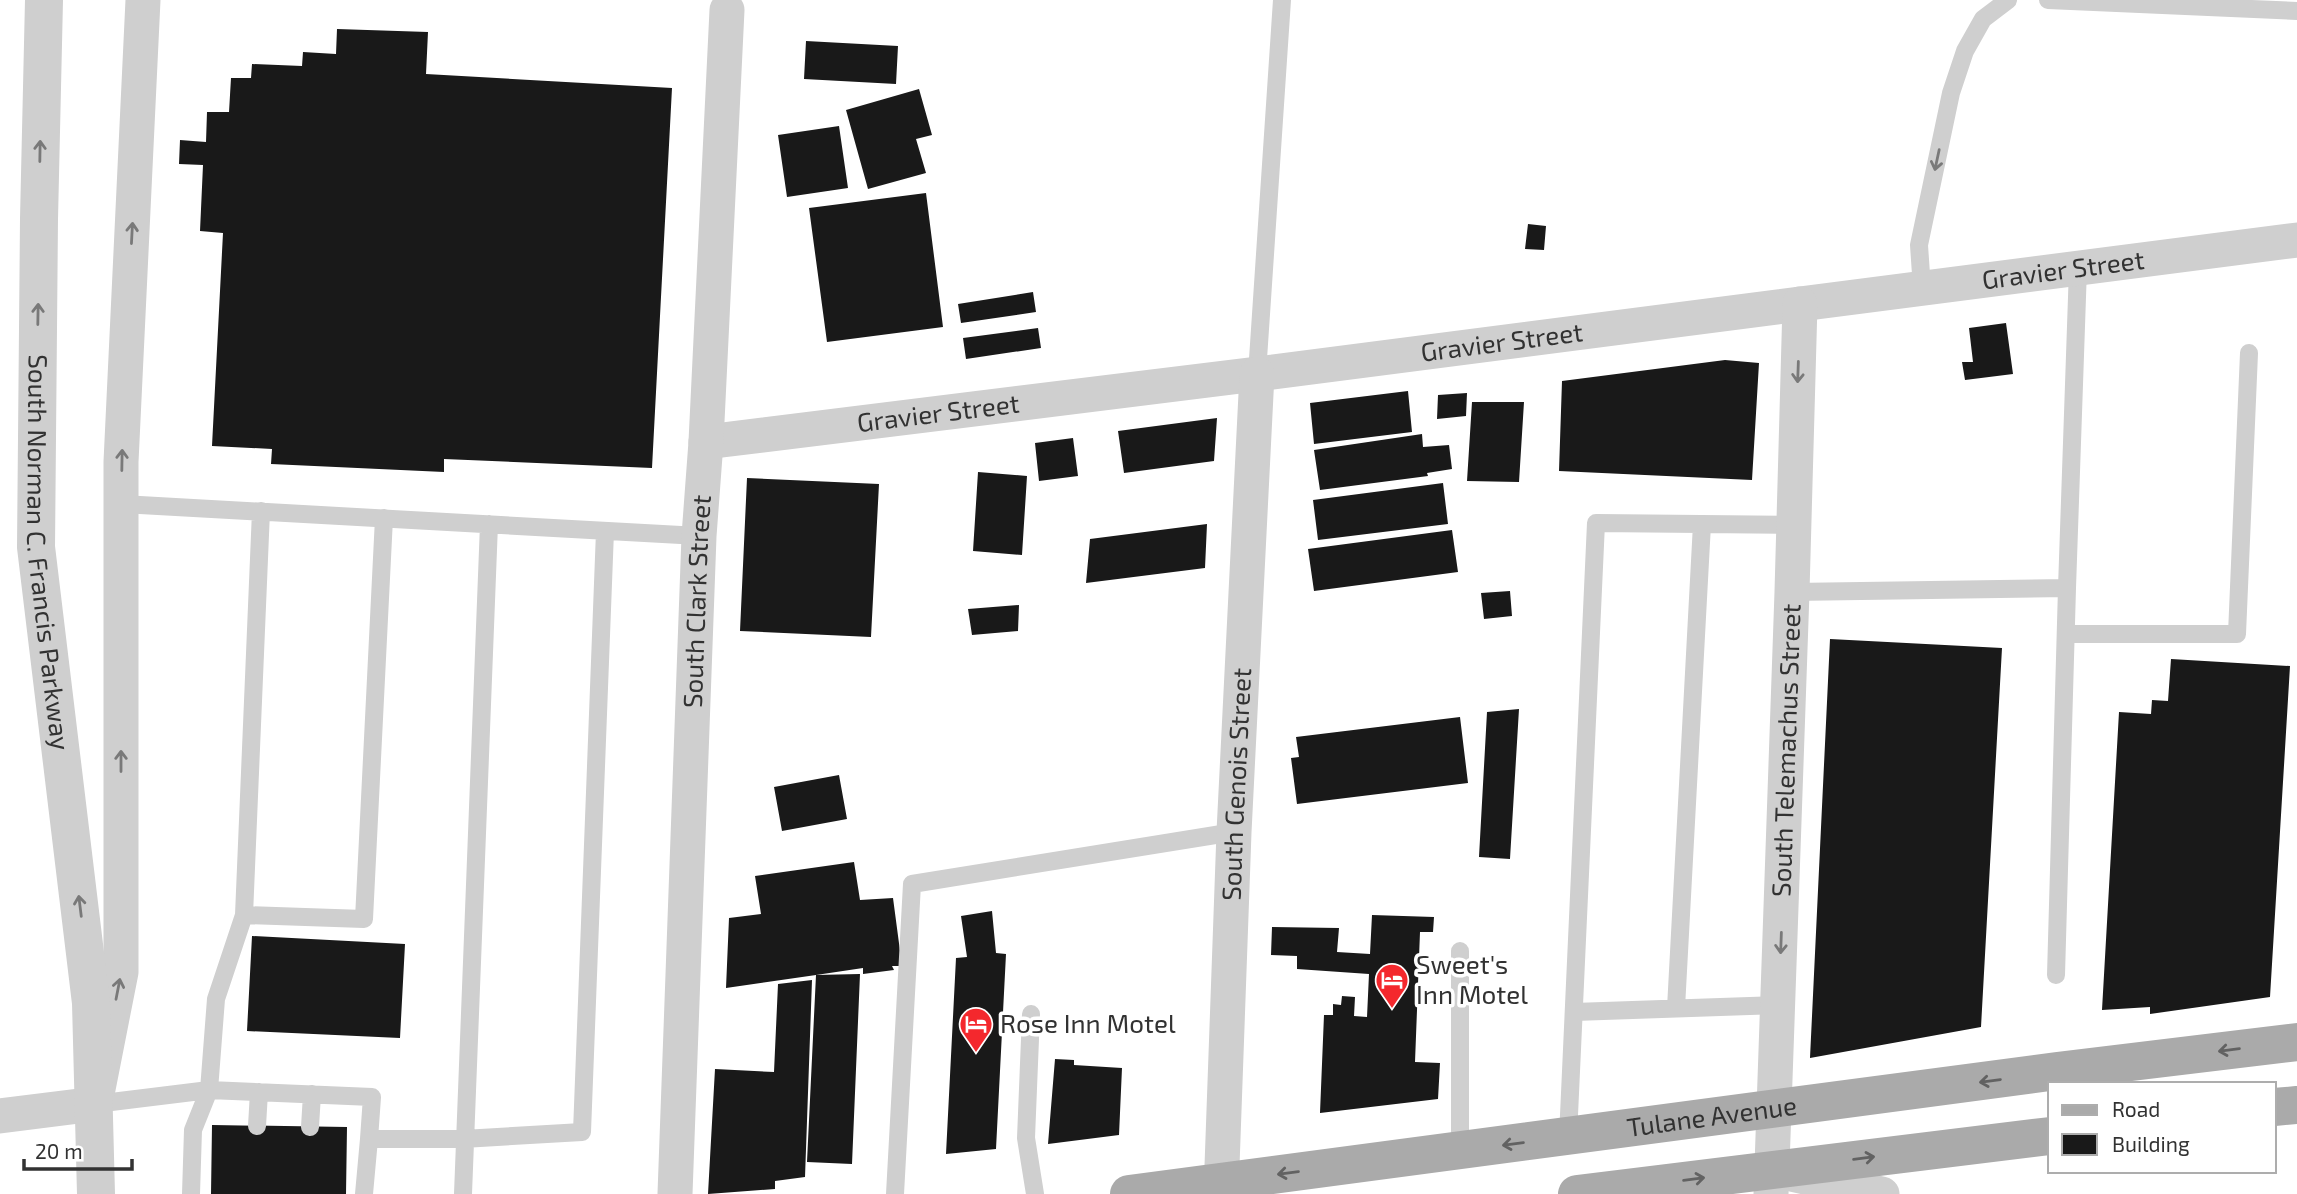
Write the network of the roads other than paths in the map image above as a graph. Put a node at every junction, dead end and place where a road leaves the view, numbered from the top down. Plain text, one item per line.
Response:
1 (44, 0) edge
2 (143, 0) edge
3 (1282, 0) edge
4 (2008, 0) edge
5 (2048, 0) edge
6 (727, 10) dead end
7 (2297, 11) edge
8 (2297, 240) edge
9 (2078, 268) junction
10 (1922, 289) junction
11 (1800, 304) junction
12 (2249, 354) dead end
13 (1257, 374) junction
14 (706, 442) junction
15 (122, 504) junction
16 (261, 511) junction
17 (384, 518) junction
18 (489, 524) junction
19 (1702, 524) junction
20 (1794, 526) junction
21 (605, 531) junction
22 (699, 536) junction
23 (2067, 589) junction
24 (1792, 592) junction
25 (2066, 634) junction
26 (1234, 832) junction
27 (244, 915) junction
28 (1460, 951) dead end
29 (2056, 975) dead end
30 (1779, 1005) junction
31 (1676, 1008) junction
32 (1574, 1012) junction
33 (1031, 1014) dead end
34 (2297, 1042) edge
35 (209, 1090) junction
36 (259, 1092) junction
37 (312, 1094) junction
38 (95, 1104) junction
39 (2297, 1105) edge
40 (2276, 1107) edge
41 (1775, 1110) junction
42 (0, 1116) edge
43 (257, 1126) dead end
44 (310, 1127) dead end
45 (2048, 1136) edge
46 (1568, 1137) junction
47 (369, 1139) junction
48 (463, 1139) junction
49 (1460, 1151) junction
50 (1772, 1182) edge
51 (1221, 1188) edge
52 (96, 1194) edge
53 (191, 1194) edge
54 (364, 1194) edge
55 (463, 1194) edge
56 (675, 1194) edge
57 (895, 1194) edge
58 (1035, 1194) edge
59 (1129, 1194) edge
60 (1577, 1194) edge
61 (1882, 1194) edge

38 -> 1 street, South Norman C. Francis Parkway
15 -> 2 street, South Norman C. Francis Parkway
3 - 13 lane
4 -> 10 lane
5 - 7 lane
6 - 14 street, South Clark Street
8 - 9 street, Gravier Street
9 - 10 street, Gravier Street
9 - 23 lane
10 - 11 street, Gravier Street
11 - 13 street, Gravier Street
11 -> 20 street, South Telemachus Street
12 - 25 lane
13 - 14 street, Gravier Street
13 - 26 street, South Genois Street
14 - 22 street, South Clark Street
15 - 16 lane
38 -> 15 street, South Norman C. Francis Parkway
16 - 17 lane
16 - 27 lane
17 - 18 lane
17 - 27 lane
18 - 21 lane
18 - 48 lane
19 - 20 lane
19 - 31 lane
19 - 32 lane
20 - 24 street, South Telemachus Street
21 - 22 lane
21 - 48 lane
22 - 56 street, South Clark Street
23 - 24 lane
23 - 25 lane
24 -> 30 street, South Telemachus Street
25 - 29 lane
26 - 51 street, South Genois Street
26 - 57 lane
27 - 35 lane
28 - 49 lane
30 - 31 lane
30 - 41 street, South Telemachus Street
31 - 32 lane
32 - 46 lane
33 - 58 lane
34 -> 41 main road, Tulane Avenue
35 - 36 lane
35 - 38 lane
35 - 53 lane
36 - 37 lane
36 - 43 lane
37 - 44 lane
37 - 47 lane
38 - 42 street
38 - 52 street, South Norman C. Francis Parkway
39 - 40 main road
41 - 46 main road, Tulane Avenue
41 - 50 street, South Telemachus Street
50 -> 45 main road
46 -> 49 main road, Tulane Avenue
47 - 48 lane
47 - 54 lane
48 - 55 lane
49 -> 51 main road, Tulane Avenue
60 -> 50 main road
50 - 61 street
51 - 59 main road, Tulane Avenue

